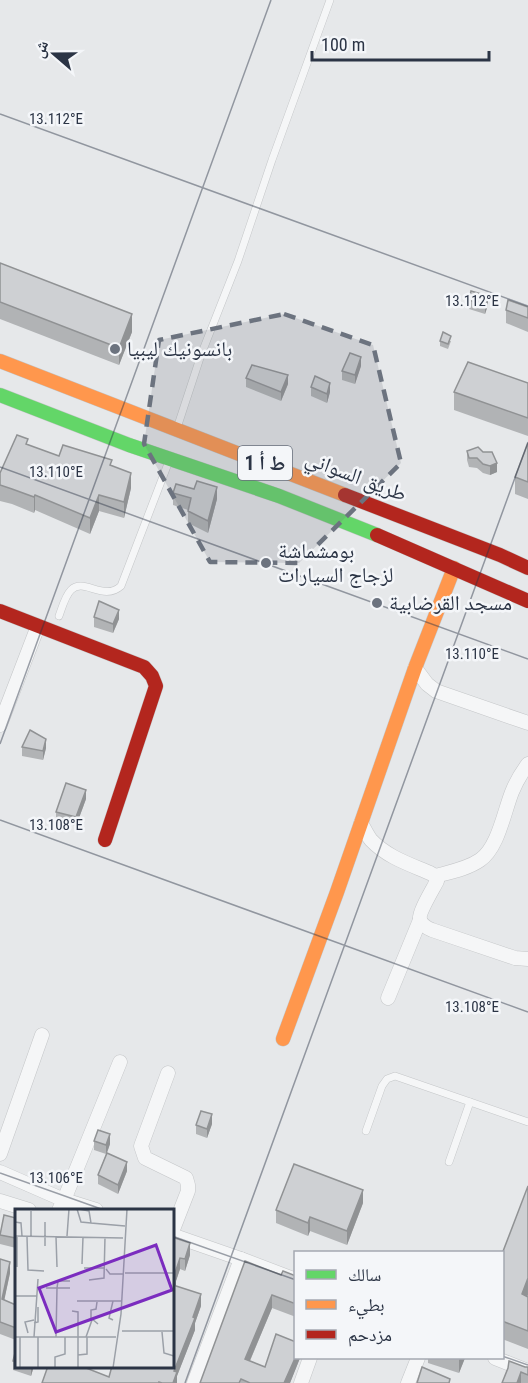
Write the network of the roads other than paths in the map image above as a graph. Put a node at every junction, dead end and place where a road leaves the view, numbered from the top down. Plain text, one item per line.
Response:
1 (330, 0) edge
2 (0, 361) edge
3 (0, 395) edge
4 (176, 430) junction
5 (170, 459) junction
6 (528, 567) edge
7 (454, 568) junction
8 (528, 601) edge
9 (0, 611) edge
10 (59, 616) dead end
11 (39, 626) junction
12 (415, 668) junction
13 (528, 723) edge
14 (0, 726) edge
15 (528, 764) edge
16 (361, 823) junction
17 (105, 840) dead end
18 (435, 876) junction
19 (420, 920) junction
20 (528, 959) edge
21 (388, 998) dead end
22 (42, 1035) dead end
23 (283, 1039) dead end
24 (120, 1062) dead end
25 (168, 1073) dead end
26 (470, 1101) junction
27 (528, 1122) edge
28 (366, 1131) dead end
29 (0, 1154) edge
30 (449, 1162) dead end
31 (0, 1172) edge
32 (0, 1201) edge
33 (62, 1205) edge
34 (26, 1209) edge
35 (89, 1209) edge
36 (174, 1229) edge
37 (174, 1235) edge
38 (241, 1259) junction
39 (294, 1279) edge
40 (310, 1359) edge
41 (418, 1359) edge
42 (498, 1359) edge
43 (528, 1371) edge
44 (194, 1383) edge
45 (301, 1383) edge
46 (408, 1383) edge

1 - 4 lane
2 - 4 main road, طريق السواني / ط أ 1
3 - 5 main road, ط أ 1
4 - 6 main road, طريق السواني / ط أ 1
5 - 7 main road, ط أ 1
5 - 10 lane
7 - 8 main road, ط أ 1
7 - 12 main road
9 - 11 main road
11 - 14 street
11 - 17 main road
12 - 13 street
12 - 16 main road
15 - 18 street
16 - 18 street
16 - 23 main road
18 - 19 street
19 - 20 street
19 - 21 street
22 - 29 street
24 - 33 street
25 - 36 street
26 - 27 lane
26 - 28 lane
26 - 30 lane
31 - 33 street
32 - 34 street
33 - 35 street
37 - 38 street
38 - 39 street
38 - 44 street
40 - 45 street
41 - 46 street
42 - 43 street

